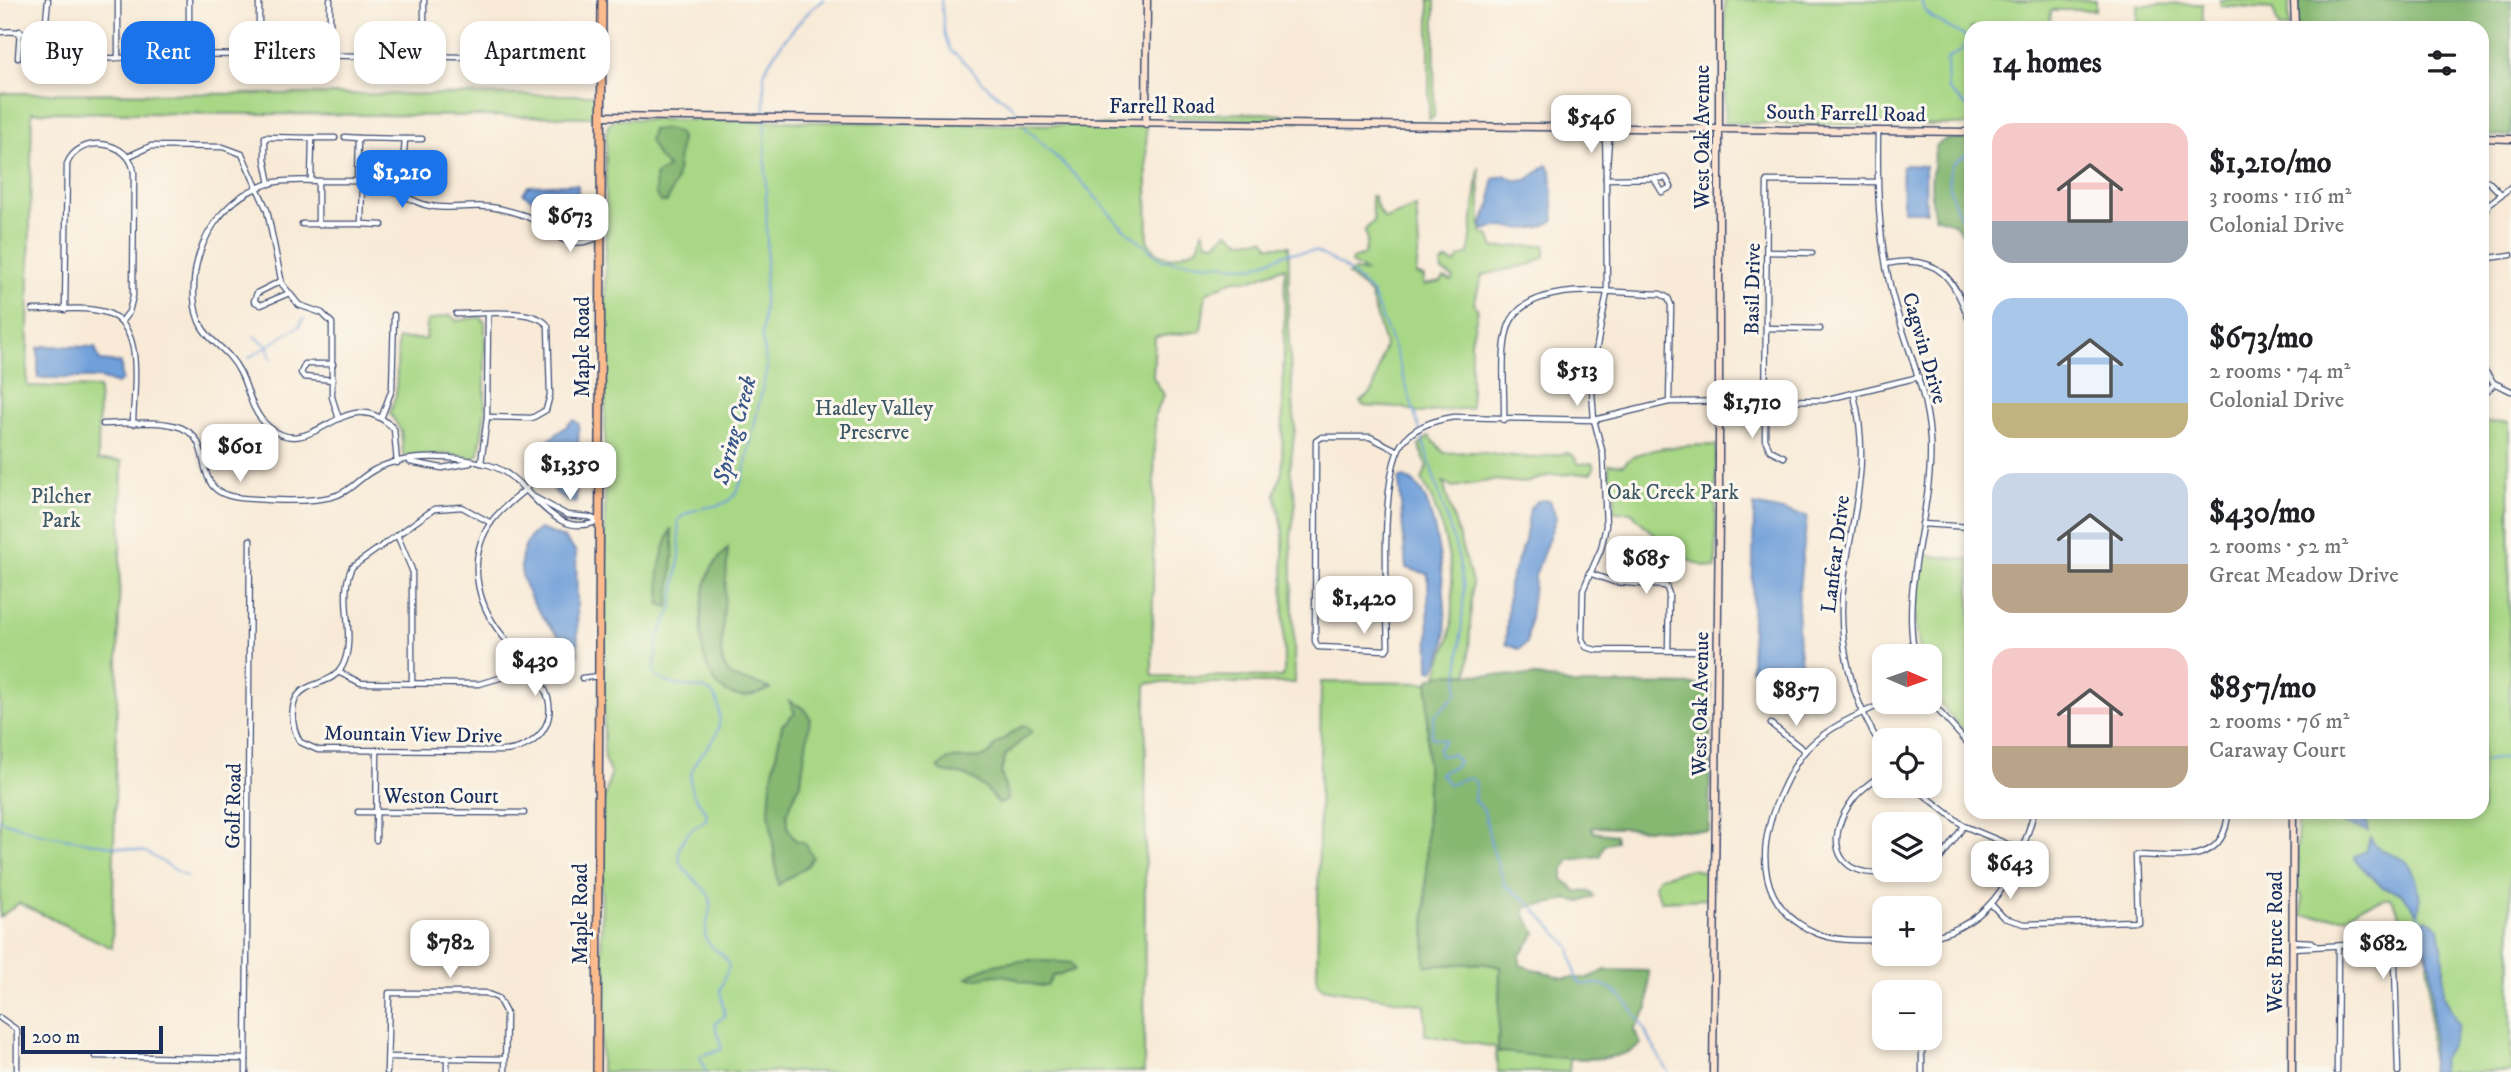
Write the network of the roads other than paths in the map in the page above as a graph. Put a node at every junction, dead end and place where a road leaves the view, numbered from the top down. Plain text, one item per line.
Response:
1 (48, 0) edge
2 (118, 0) edge
3 (189, 0) edge
4 (259, 0) edge
5 (330, 0) edge
6 (424, 0) edge
7 (603, 0) edge
8 (1147, 0) edge
9 (1719, 0) edge
10 (2294, 0) edge
11 (46, 21) edge
12 (189, 21) edge
13 (259, 21) edge
14 (330, 21) edge
15 (424, 21) edge
16 (602, 21) edge
17 (2295, 21) edge
18 (20, 32) joint
19 (0, 33) edge
20 (107, 56) edge
21 (118, 57) junction
22 (121, 57) edge
23 (18, 58) dead end
24 (603, 84) edge
25 (603, 116) junction
26 (1146, 124) junction
27 (1607, 128) junction
28 (1721, 129) junction
29 (1878, 131) junction
30 (1964, 132) edge
31 (345, 137) dead end
32 (312, 138) junction
33 (335, 138) dead end
34 (358, 138) junction
35 (2489, 138) edge
36 (405, 139) junction
37 (422, 139) dead end
38 (2511, 139) edge
39 (129, 156) junction
40 (1606, 179) junction
41 (1655, 180) dead end
42 (311, 181) junction
43 (318, 181) junction
44 (360, 181) junction
45 (1877, 182) junction
46 (2489, 182) edge
47 (270, 184) junction
48 (2511, 187) edge
49 (259, 188) junction
50 (395, 192) junction
51 (2500, 193) junction
52 (2489, 204) edge
53 (533, 219) junction
54 (302, 224) dead end
55 (318, 224) junction
56 (361, 224) junction
57 (382, 225) dead end
58 (601, 236) junction
59 (1769, 252) junction
60 (1812, 253) dead end
61 (2511, 255) edge
62 (2489, 260) edge
63 (1886, 264) junction
64 (281, 281) junction
65 (1607, 293) junction
66 (287, 294) junction
67 (1964, 308) edge
68 (33, 310) dead end
69 (65, 310) junction
70 (456, 314) dead end
71 (488, 314) junction
72 (394, 315) dead end
73 (121, 321) junction
74 (1767, 328) junction
75 (1820, 328) dead end
76 (333, 364) junction
77 (1919, 377) junction
78 (333, 380) junction
79 (2489, 380) edge
80 (2494, 384) junction
81 (2489, 389) edge
82 (2511, 391) edge
83 (1854, 395) junction
84 (1766, 399) junction
85 (1669, 402) junction
86 (1718, 403) junction
87 (382, 416) junction
88 (487, 417) junction
89 (339, 419) junction
90 (1504, 420) junction
91 (1594, 420) junction
92 (103, 424) dead end
93 (133, 424) junction
94 (1398, 451) junction
95 (1784, 457) dead end
96 (409, 461) junction
97 (397, 463) junction
98 (471, 463) junction
99 (481, 463) junction
100 (527, 488) junction
101 (599, 521) junction
102 (491, 523) junction
103 (1922, 524) junction
104 (1964, 527) edge
105 (398, 537) junction
106 (250, 540) dead end
107 (1589, 573) junction
108 (1718, 641) junction
109 (1914, 644) edge
110 (1668, 650) junction
111 (1707, 651) junction
112 (1718, 660) junction
113 (524, 662) junction
114 (338, 672) junction
115 (598, 676) junction
116 (582, 678) dead end
117 (412, 683) junction
118 (1872, 709) edge
119 (1863, 713) junction
120 (1941, 714) edge
121 (1771, 724) dead end
122 (1872, 729) edge
123 (1964, 739) edge
124 (377, 750) junction
125 (1805, 751) junction
126 (1872, 783) edge
127 (1928, 798) edge
128 (358, 812) dead end
129 (376, 812) junction
130 (524, 813) dead end
131 (2032, 819) edge
132 (2228, 819) edge
133 (2294, 819) edge
134 (1964, 826) junction
135 (376, 840) dead end
136 (2024, 851) junction
137 (1942, 855) edge
138 (1872, 871) edge
139 (1991, 904) junction
140 (1942, 932) edge
141 (1872, 940) edge
142 (2293, 944) junction
143 (2338, 946) junction
144 (0, 1018) edge
145 (1922, 1050) edge
146 (95, 1056) dead end
147 (389, 1057) junction
148 (447, 1058) junction
149 (246, 1059) junction
150 (505, 1059) junction
151 (17, 1072) edge
152 (246, 1072) edge
153 (387, 1072) edge
154 (447, 1072) edge
155 (505, 1072) edge
156 (597, 1072) edge
157 (1713, 1072) edge
158 (1922, 1072) edge
159 (2292, 1072) edge
160 (2337, 1072) edge
161 (2398, 1072) edge

1 - 11 street
2 - 21 street
3 - 12 street
4 - 13 street
5 - 14 street
6 - 15 street
7 - 16 main road, Maple Road
8 - 26 street
9 - 28 street, West Oak Avenue
10 - 17 street
18 - 19 street
18 - 23 street
20 - 21 street
21 - 22 street
24 - 25 main road, Maple Road
25 - 26 street, Farrell Road
25 - 58 main road, Maple Road
26 - 27 street, Farrell Road
27 - 28 street, Farrell Road
27 - 40 street
28 - 29 street, South Farrell Road
28 - 86 street, West Oak Avenue
29 - 30 street, South Farrell Road
29 - 45 street, Cagwin Drive
31 - 34 street
32 - 33 street
32 - 42 street
32 - 47 street
34 - 36 street
34 - 44 street
35 - 38 street
36 - 37 street
36 - 50 street
39 - 49 street
39 - 69 street
39 - 73 street
40 - 41 street
40 - 65 street
42 - 43 street
42 - 47 street
43 - 44 street
43 - 55 street
44 - 50 street
44 - 56 street
45 - 59 street, Basil Drive
45 - 63 street, Cagwin Drive
46 - 51 street
47 - 49 street
48 - 51 street
49 - 64 street
49 - 89 street
50 - 53 street
51 - 52 street
53 - 58 street
53 - 58 street
54 - 55 street
55 - 56 street
56 - 57 street
58 - 101 main road, Maple Road
59 - 60 street
59 - 74 street, Basil Drive
61 - 62 street
63 - 67 street
63 - 77 street, Cagwin Drive
64 - 66 street
64 - 66 street
65 - 85 street
65 - 90 street
65 - 91 street
66 - 76 street
68 - 69 street
69 - 73 street
70 - 71 street
71 - 88 street
71 - 88 street
72 - 87 street
73 - 93 street
74 - 75 street
74 - 84 street, Basil Drive
76 - 78 street
76 - 78 street
77 - 83 street
77 - 103 street, Cagwin Drive
78 - 89 street
79 - 80 street
80 - 81 street
80 - 82 street
83 - 84 street
83 - 119 street, Lanfear Drive
84 - 86 street
84 - 95 street, Basil Drive
85 - 86 street
85 - 91 street
86 - 108 street, West Oak Avenue
87 - 89 street
87 - 97 street
88 - 99 street
90 - 91 street
90 - 94 street
91 - 107 street
92 - 93 street
93 - 97 street
94 - 94 street
96 - 97 street
96 - 98 street
96 - 98 street
98 - 99 street
99 - 100 street
100 - 101 street
100 - 102 street
101 - 115 main road, Maple Road
102 - 105 street
102 - 113 street
103 - 104 street
103 - 109 street, Cagwin Drive
105 - 114 street
105 - 117 street
106 - 149 street, Golf Road
107 - 110 street
107 - 110 street
108 - 111 street
108 - 112 street, West Oak Avenue
110 - 111 street
111 - 112 street
112 - 157 street, West Oak Avenue
113 - 117 street
113 - 124 street, Mountain View Drive
114 - 117 street
114 - 124 street, Mountain View Drive
115 - 116 street
115 - 156 main road, Maple Road
118 - 119 street
119 - 122 street, Lanfear Drive
119 - 125 street
120 - 123 street
121 - 125 street
124 - 129 street
125 - 141 street
126 - 138 street
127 - 134 street
128 - 129 street, Weston Court
129 - 130 street, Weston Court
129 - 135 street
131 - 136 street
132 - 139 street
133 - 142 street, West Bruce Road
134 - 136 street
134 - 137 street
136 - 139 street
139 - 140 street
142 - 143 street
142 - 159 street, West Bruce Road
143 - 160 street
143 - 161 street
144 - 151 street
145 - 158 street
146 - 149 street
147 - 148 street
147 - 150 street
147 - 153 street
148 - 150 street
148 - 154 street
149 - 152 street, Golf Road
150 - 155 street

